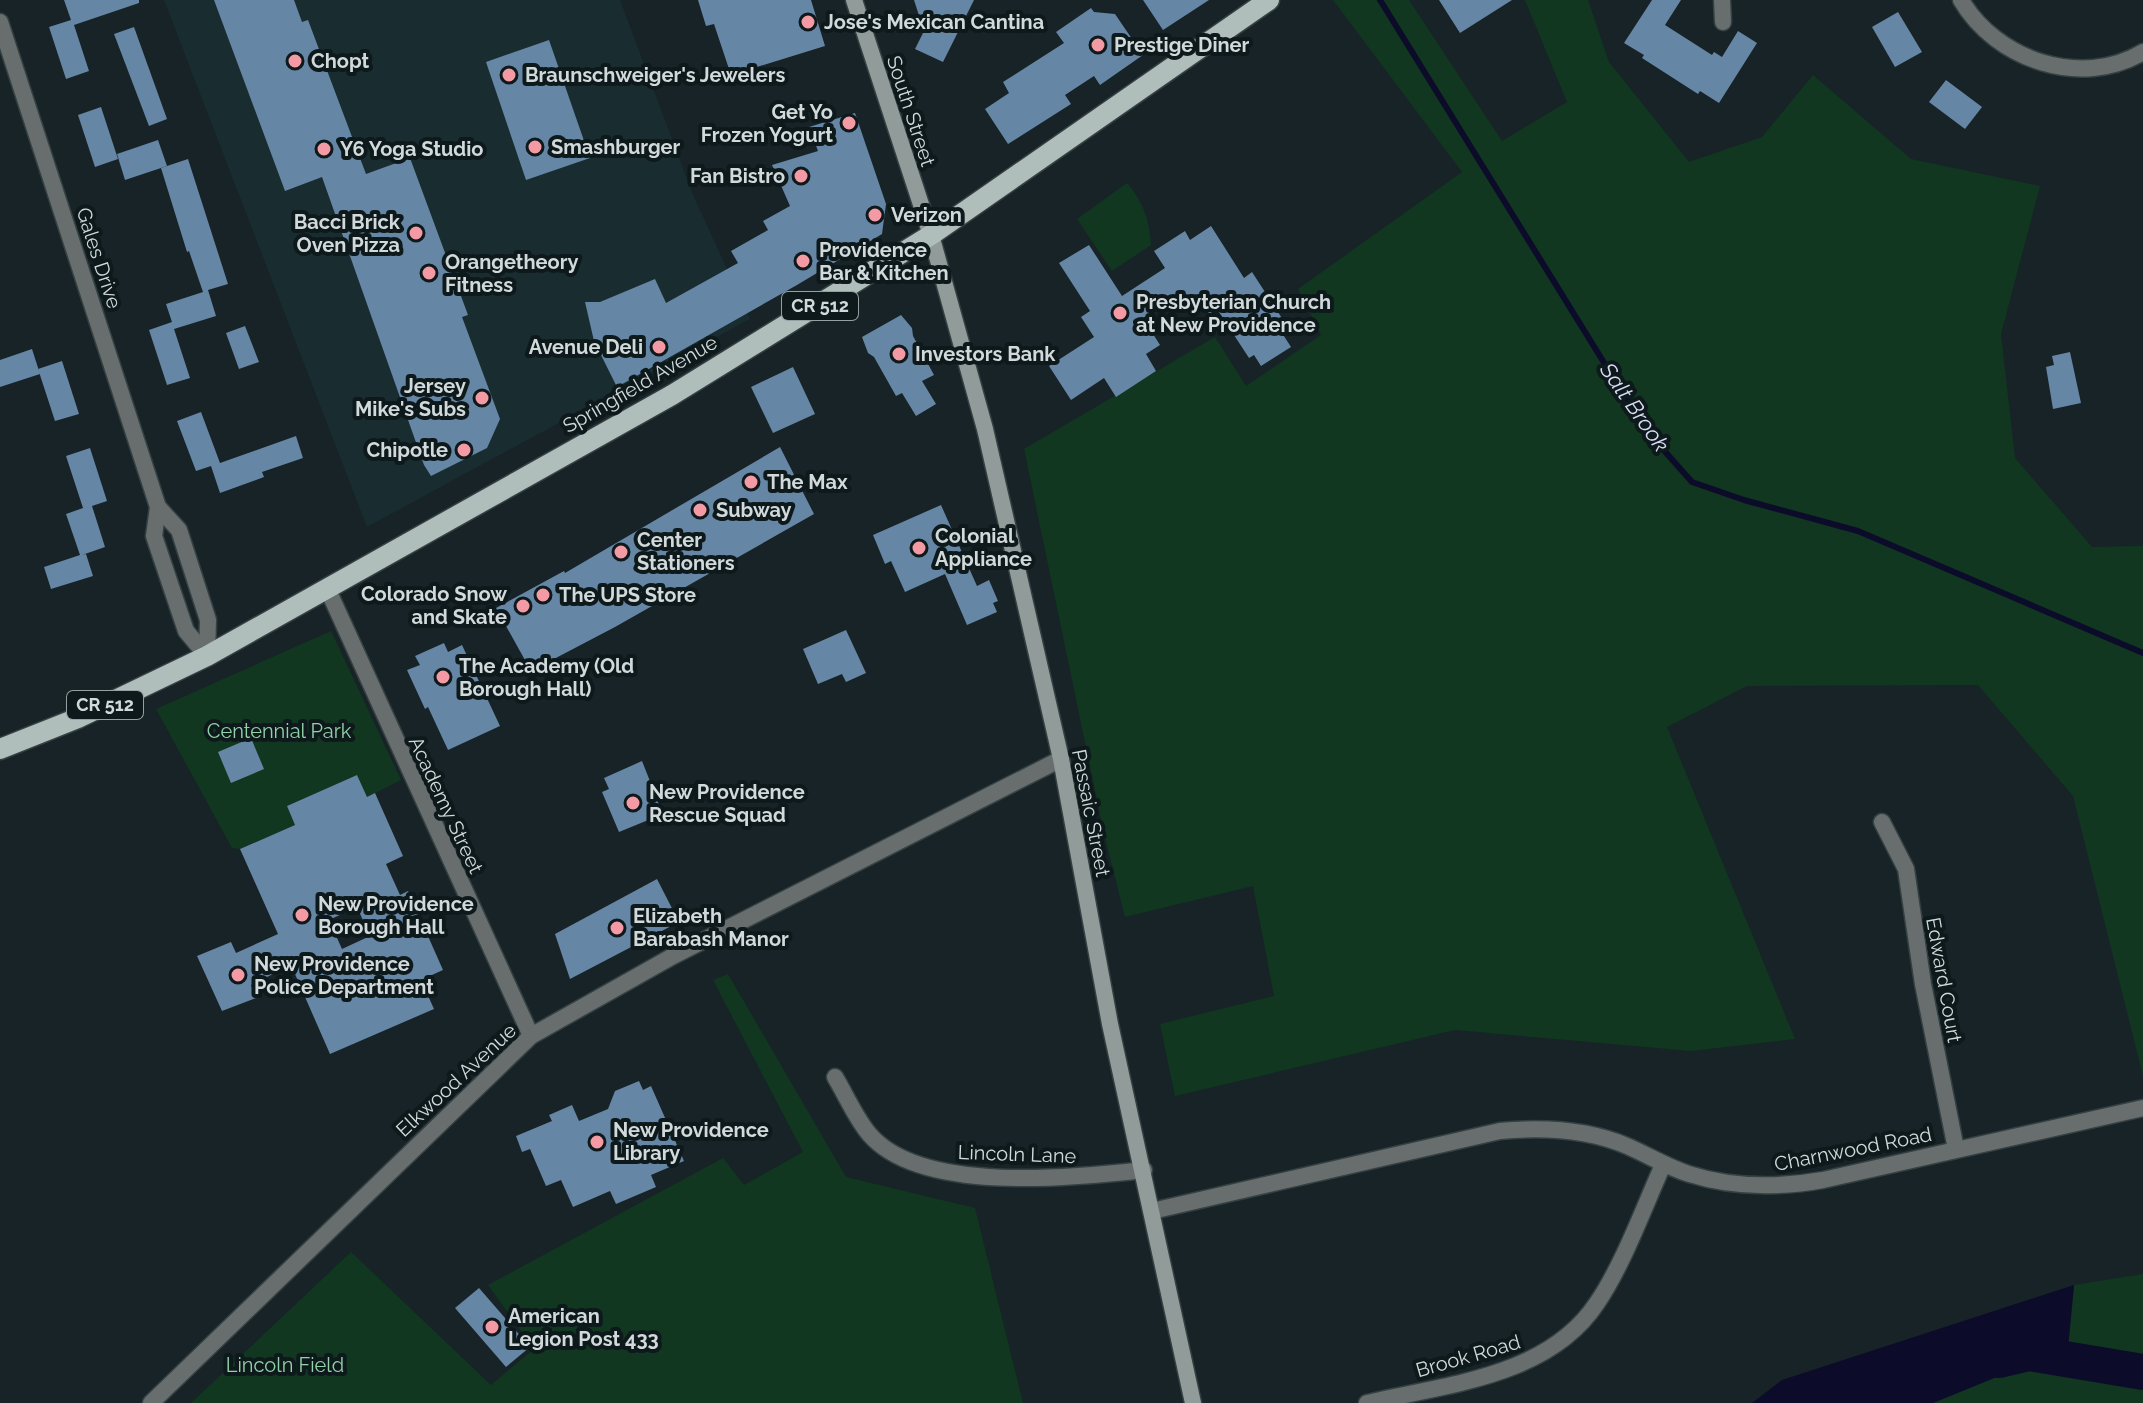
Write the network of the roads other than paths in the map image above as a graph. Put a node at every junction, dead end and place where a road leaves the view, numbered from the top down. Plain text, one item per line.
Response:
1 (854, 0) edge
2 (1269, 0) edge
3 (1722, 0) edge
4 (1961, 0) edge
5 (0, 22) edge
6 (1723, 22) dead end
7 (2143, 52) edge
8 (931, 235) junction
9 (158, 507) junction
10 (328, 590) junction
11 (207, 656) junction
12 (0, 749) edge
13 (1061, 759) junction
14 (1882, 822) dead end
15 (531, 1036) junction
16 (835, 1077) dead end
17 (2143, 1108) edge
18 (1956, 1149) junction
19 (1663, 1165) junction
20 (1144, 1170) junction
21 (1152, 1211) junction
22 (151, 1403) edge
23 (1193, 1403) edge
24 (1367, 1403) edge

1 - 8 main road, South Street
2 - 8 main road, Springfield Avenue / CR 512
3 - 6 street
4 - 7 street
5 - 9 street, Gales Drive
8 - 10 main road, Springfield Avenue / CR 512
8 - 13 main road, Passaic Street
9 - 11 street, Gales Drive
9 - 11 street, Gales Drive
10 - 11 main road, Springfield Avenue / CR 512
10 - 15 street, Academy Street
11 - 12 main road, Springfield Avenue / CR 512
13 - 15 street, Elkwood Avenue
13 - 20 main road, Passaic Street
14 - 18 street, Edward Court
15 - 22 street, Elkwood Avenue
16 - 20 street, Lincoln Lane
17 - 18 street, Charnwood Road
18 - 19 street, Charnwood Road
19 - 21 street, Charnwood Road
19 - 24 street, Brook Road
20 - 21 main road, Passaic Street
21 - 23 main road, Passaic Street

